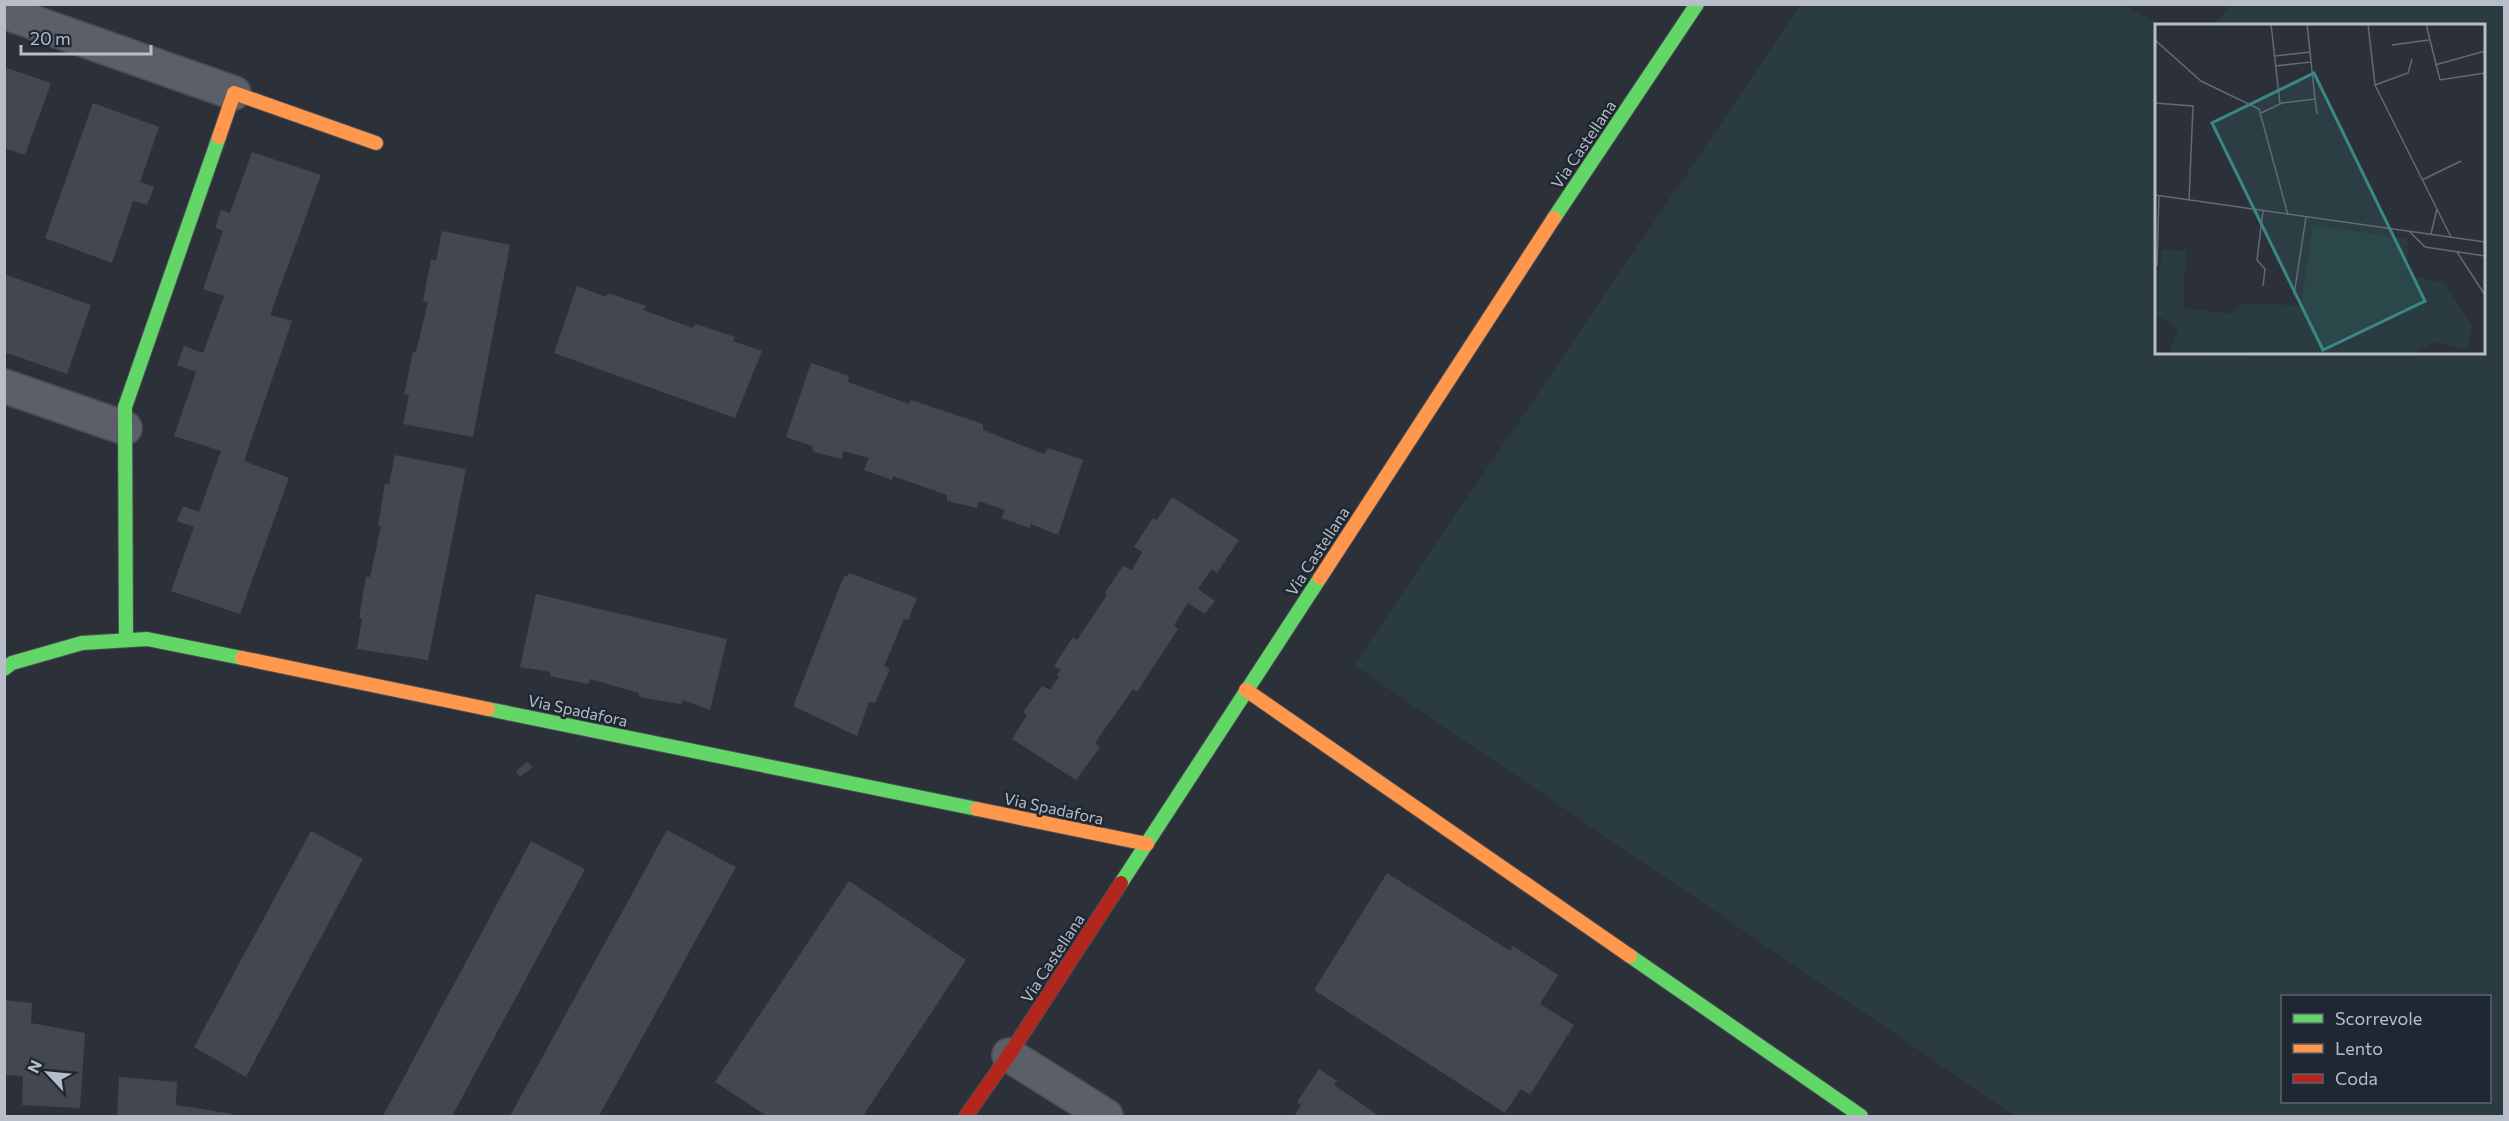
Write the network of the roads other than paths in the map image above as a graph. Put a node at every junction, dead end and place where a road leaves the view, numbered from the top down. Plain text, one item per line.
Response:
1 (1697, 4) edge
2 (4, 12) edge
3 (234, 93) junction
4 (376, 143) dead end
5 (4, 386) edge
6 (125, 428) junction
7 (126, 640) junction
8 (4, 669) edge
9 (1246, 690) junction
10 (1147, 844) junction
11 (1009, 1055) junction
12 (966, 1116) edge
13 (1106, 1116) edge
14 (1861, 1116) edge

1 - 9 street, Via Castellana
2 - 3 street
3 - 4 street
3 - 6 street
5 - 6 street
6 - 7 street
7 - 8 street, Via Spadafora
7 - 10 street, Via Spadafora
9 - 10 street, Via Castellana
9 - 14 street
10 - 11 street, Via Castellana
11 - 12 street, Via Castellana
11 - 13 street

